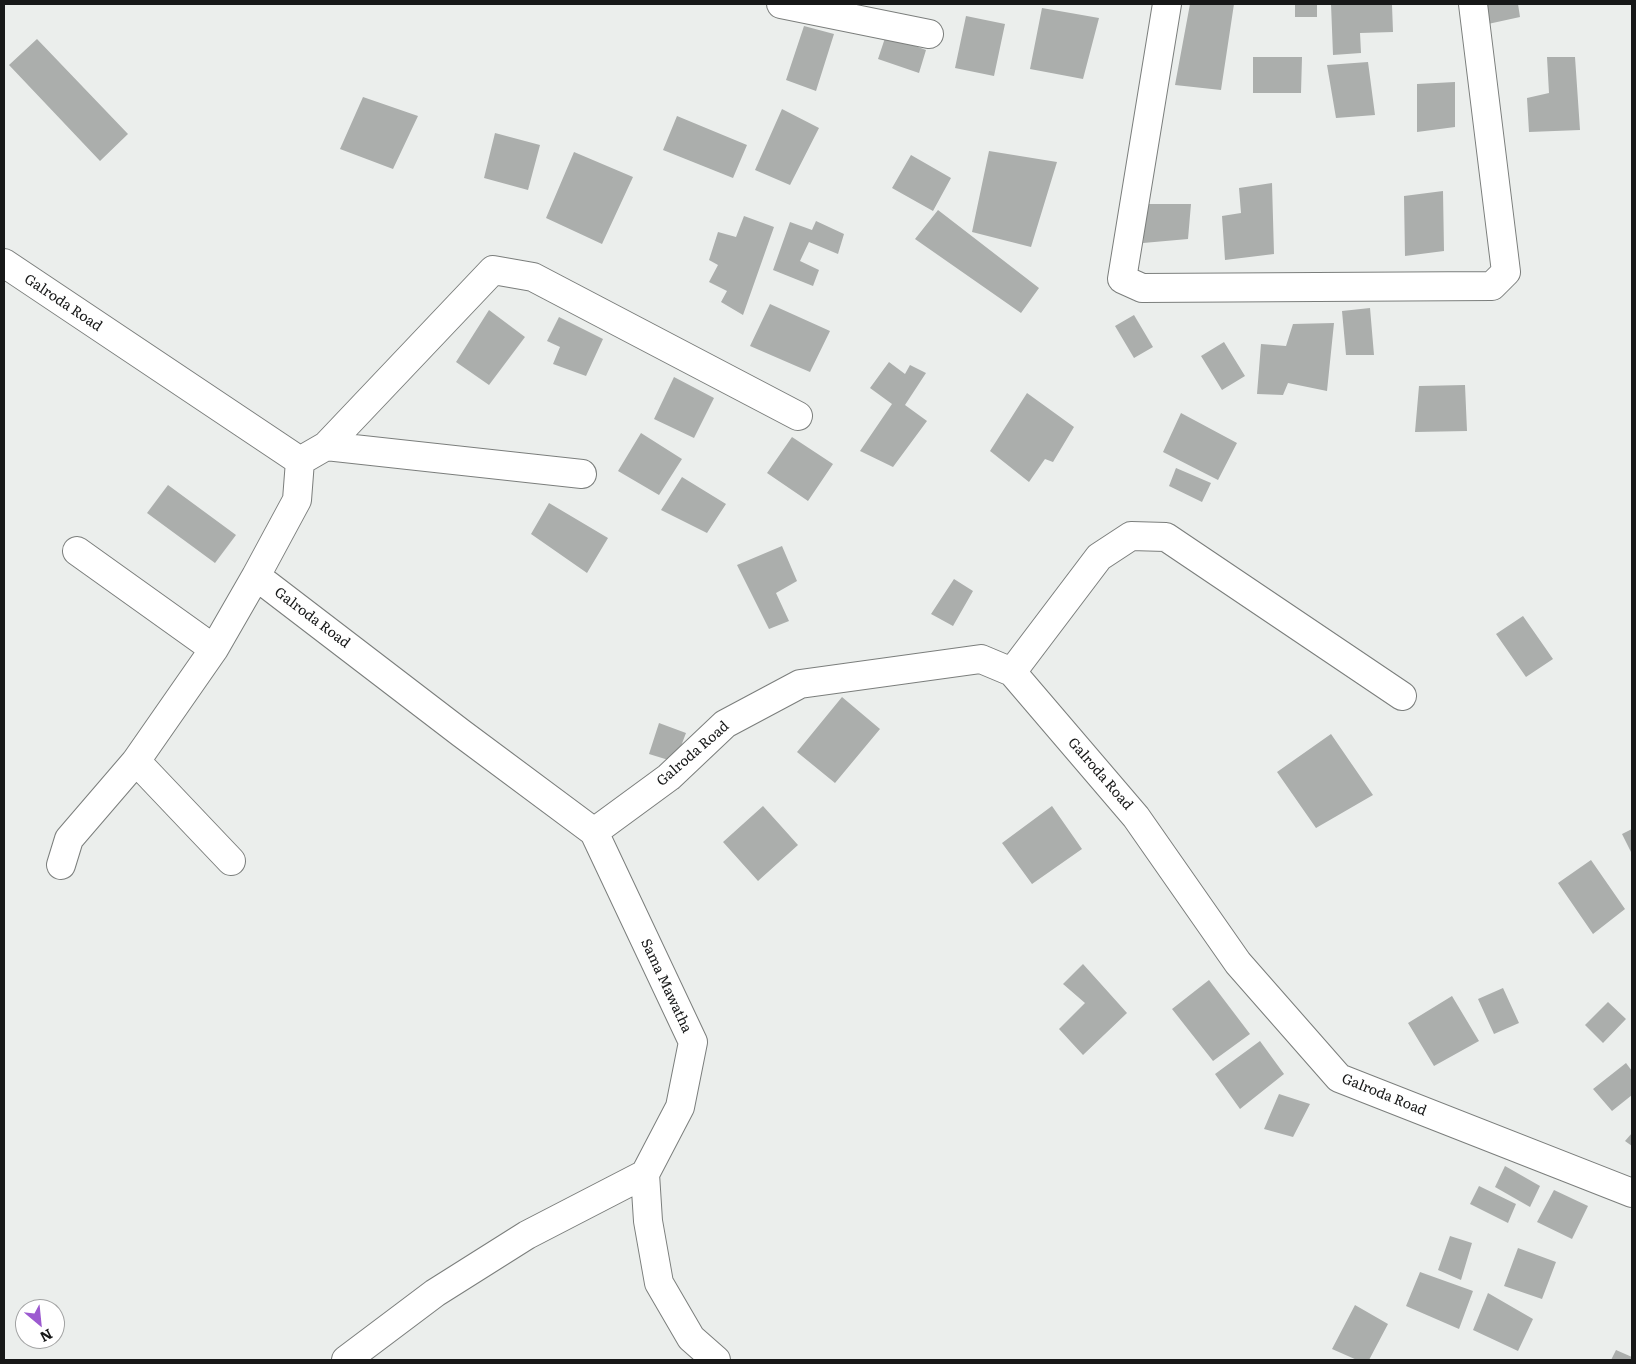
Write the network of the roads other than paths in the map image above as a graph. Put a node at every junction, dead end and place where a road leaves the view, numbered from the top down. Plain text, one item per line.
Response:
1 (780, 4) edge
2 (1167, 4) edge
3 (1473, 4) edge
4 (930, 34) dead end
5 (4, 263) edge
6 (798, 416) dead end
7 (326, 446) junction
8 (300, 461) junction
9 (582, 474) dead end
10 (77, 551) dead end
11 (256, 576) junction
12 (214, 649) junction
13 (1012, 672) junction
14 (1402, 696) dead end
15 (136, 761) junction
16 (594, 832) junction
17 (231, 861) dead end
18 (62, 865) dead end
19 (645, 1174) junction
20 (1632, 1193) edge
21 (346, 1360) edge
22 (716, 1360) edge

1 - 4 street
2 - 3 street
5 - 8 street, Galroda Road
6 - 7 street
7 - 8 street
7 - 9 street
8 - 11 street
10 - 12 street
11 - 12 street
11 - 16 street, Galroda Road
12 - 15 street
13 - 14 street
13 - 16 street, Galroda Road
13 - 20 street, Galroda Road
15 - 17 street
15 - 18 street
16 - 19 street, Sama Mawatha
19 - 21 street
19 - 22 street

